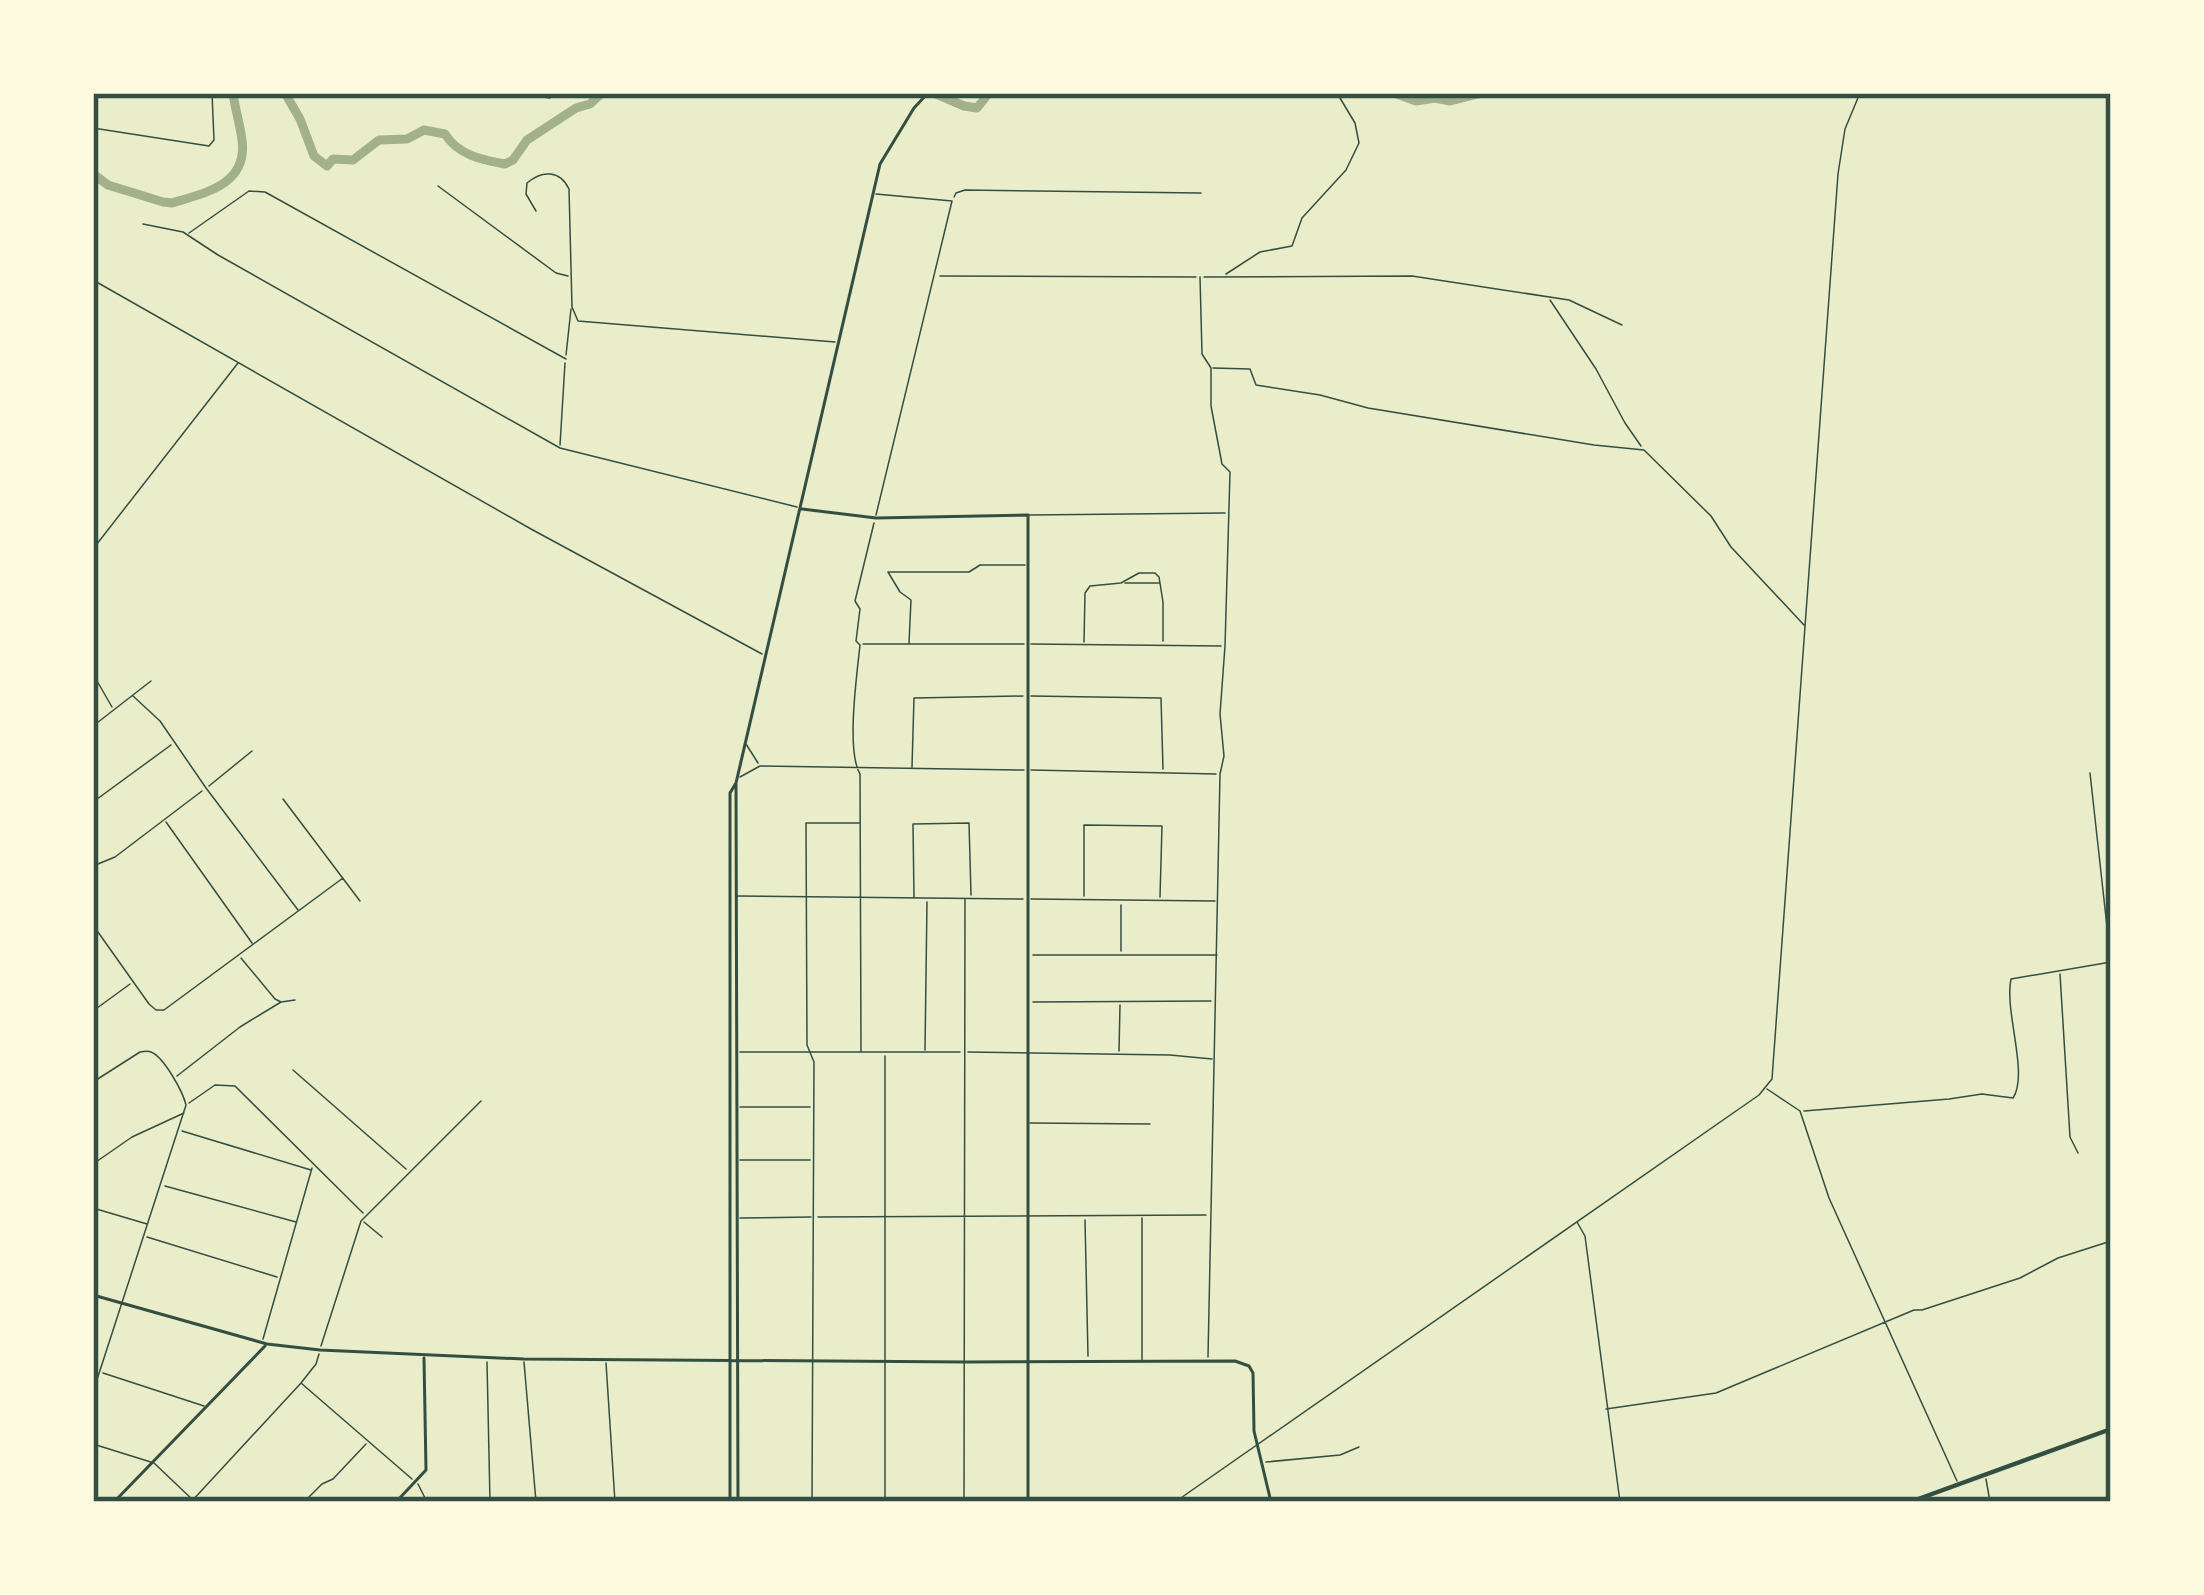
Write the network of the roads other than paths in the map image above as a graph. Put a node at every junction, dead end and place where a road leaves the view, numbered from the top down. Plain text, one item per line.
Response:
1 (212, 93) edge
2 (515, 93) edge
3 (928, 93) edge
4 (1336, 93) edge
5 (1860, 93) edge
6 (550, 98) dead end
7 (93, 128) edge
8 (438, 186) dead end
9 (1201, 193) dead end
10 (872, 194) junction
11 (952, 201) junction
12 (536, 212) dead end
13 (143, 224) dead end
14 (188, 234) junction
15 (936, 276) junction
16 (1223, 276) junction
17 (1200, 277) junction
18 (572, 278) junction
19 (93, 280) edge
20 (1548, 297) junction
21 (572, 307) junction
22 (1622, 325) dead end
23 (838, 342) junction
24 (566, 358) junction
25 (238, 363) junction
26 (1211, 368) junction
27 (560, 448) junction
28 (1644, 450) junction
29 (800, 508) junction
30 (1229, 513) junction
31 (1028, 515) junction
32 (876, 518) junction
33 (93, 549) edge
34 (1029, 566) junction
35 (1121, 583) junction
36 (1160, 583) junction
37 (1807, 628) junction
38 (910, 644) junction
39 (1029, 644) junction
40 (860, 645) junction
41 (1084, 645) junction
42 (1163, 645) junction
43 (1225, 646) junction
44 (765, 656) junction
45 (93, 674) edge
46 (151, 681) dead end
47 (1030, 695) junction
48 (133, 696) junction
49 (114, 710) junction
50 (93, 726) edge
51 (745, 742) junction
52 (174, 743) junction
53 (252, 751) dead end
54 (760, 766) junction
55 (856, 769) junction
56 (912, 769) junction
57 (1029, 770) junction
58 (2090, 772) dead end
59 (1163, 773) junction
60 (1220, 774) junction
61 (736, 781) junction
62 (206, 788) junction
63 (730, 794) junction
64 (738, 795) junction
65 (283, 799) dead end
66 (93, 802) edge
67 (164, 818) junction
68 (860, 823) junction
69 (93, 866) edge
70 (343, 878) junction
71 (736, 896) junction
72 (806, 897) junction
73 (860, 897) junction
74 (914, 898) junction
75 (927, 898) junction
76 (965, 898) junction
77 (971, 899) junction
78 (1029, 899) junction
79 (1084, 899) junction
80 (360, 901) dead end
81 (1121, 901) junction
82 (1160, 901) junction
83 (1219, 901) junction
84 (298, 910) junction
85 (93, 925) edge
86 (101, 936) junction
87 (93, 942) edge
88 (253, 944) junction
89 (238, 955) junction
90 (1029, 955) junction
91 (1121, 955) junction
92 (1217, 955) junction
93 (2111, 962) edge
94 (2060, 970) junction
95 (134, 982) junction
96 (295, 1000) dead end
97 (1215, 1001) junction
98 (281, 1002) junction
99 (1029, 1002) junction
100 (1120, 1002) junction
101 (93, 1011) edge
102 (736, 1052) junction
103 (861, 1052) junction
104 (925, 1052) junction
105 (964, 1052) junction
106 (1029, 1052) junction
107 (810, 1053) junction
108 (885, 1053) junction
109 (1119, 1055) junction
110 (1214, 1059) junction
111 (293, 1070) dead end
112 (174, 1078) junction
113 (93, 1082) edge
114 (1766, 1088) junction
115 (482, 1101) dead end
116 (186, 1105) junction
117 (736, 1107) junction
118 (814, 1108) junction
119 (1800, 1111) junction
120 (185, 1113) junction
121 (1030, 1123) junction
122 (1150, 1124) dead end
123 (178, 1130) junction
124 (2078, 1153) dead end
125 (736, 1160) junction
126 (814, 1160) junction
127 (93, 1164) edge
128 (312, 1168) junction
129 (409, 1172) junction
130 (161, 1185) junction
131 (93, 1208) edge
132 (1142, 1214) junction
133 (886, 1215) junction
134 (365, 1216) junction
135 (814, 1216) junction
136 (1085, 1216) junction
137 (1210, 1216) junction
138 (966, 1217) junction
139 (1028, 1217) junction
140 (736, 1218) junction
141 (361, 1221) junction
142 (296, 1222) junction
143 (1577, 1222) junction
144 (146, 1224) junction
145 (143, 1236) junction
146 (382, 1237) dead end
147 (2111, 1241) edge
148 (280, 1278) junction
149 (93, 1295) edge
150 (122, 1305) junction
151 (1887, 1323) junction
152 (265, 1344) junction
153 (320, 1350) junction
154 (424, 1356) junction
155 (487, 1358) junction
156 (524, 1359) junction
157 (605, 1359) junction
158 (730, 1361) junction
159 (738, 1361) junction
160 (812, 1361) junction
161 (1142, 1361) junction
162 (1208, 1361) junction
163 (886, 1362) junction
164 (966, 1362) junction
165 (1028, 1362) junction
166 (1088, 1362) junction
167 (93, 1370) edge
168 (99, 1372) junction
169 (301, 1383) junction
170 (93, 1392) edge
171 (207, 1407) junction
172 (1606, 1409) junction
173 (2111, 1429) edge
174 (368, 1441) junction
175 (93, 1444) edge
176 (1258, 1445) junction
177 (1360, 1447) dead end
178 (1262, 1462) junction
179 (154, 1463) junction
180 (1986, 1475) junction
181 (416, 1482) junction
182 (1959, 1485) junction
183 (1934, 1493) junction
184 (193, 1501) edge
185 (114, 1502) edge
186 (304, 1502) edge
187 (396, 1502) edge
188 (427, 1502) edge
189 (490, 1502) edge
190 (536, 1502) edge
191 (615, 1502) edge
192 (730, 1502) edge
193 (738, 1502) edge
194 (812, 1502) edge
195 (885, 1502) edge
196 (964, 1502) edge
197 (1028, 1502) edge
198 (1175, 1502) edge
199 (1271, 1502) edge
200 (1620, 1502) edge
201 (1910, 1502) edge
202 (1936, 1502) edge
203 (1990, 1502) edge

1 - 7 street
2 - 6 street
3 - 10 main road
4 - 16 street
5 - 37 street
8 - 18 street
9 - 11 street
10 - 11 street
10 - 23 main road
11 - 15 street
12 - 18 street
13 - 14 street
14 - 24 street
14 - 27 street
15 - 17 street
15 - 32 street
16 - 17 street
16 - 20 street
17 - 26 street
18 - 21 street
19 - 25 street
20 - 22 street
20 - 28 street
21 - 23 street
21 - 24 street
23 - 29 main road
24 - 27 street
25 - 33 street
25 - 44 street
26 - 28 street
26 - 30 street
27 - 29 street
28 - 37 street
29 - 32 main road
29 - 44 main road
30 - 31 street
30 - 43 street
31 - 32 main road
31 - 34 main road
32 - 40 street
34 - 38 street
34 - 39 main road
35 - 36 street
35 - 36 street
35 - 41 street
36 - 42 street
37 - 114 street
38 - 39 street
38 - 40 street
39 - 41 street
39 - 47 main road
40 - 55 street
41 - 42 street
42 - 43 street
43 - 60 street
44 - 51 main road
45 - 49 street
46 - 48 street
47 - 56 street
47 - 57 main road
47 - 59 street
48 - 49 street
48 - 52 street
49 - 50 street
51 - 54 street
51 - 61 main road
52 - 62 street
52 - 66 street
53 - 62 street
54 - 55 street
54 - 61 street
55 - 56 street
55 - 68 street
56 - 57 street
57 - 59 street
57 - 78 main road
58 - 93 street
59 - 60 street
60 - 83 street
61 - 63 main road
61 - 64 main road
62 - 67 street
62 - 84 street
63 - 64 main road
63 - 158 main road
64 - 71 main road
65 - 70 street
67 - 69 street
67 - 88 street
68 - 72 street
68 - 73 street
70 - 80 street
70 - 84 street
71 - 72 street
71 - 102 main road
72 - 73 street
72 - 107 street
73 - 74 street
73 - 103 street
74 - 75 street
74 - 77 street
75 - 76 street
75 - 104 street
76 - 77 street
76 - 105 street
77 - 78 street
78 - 79 street
78 - 90 main road
79 - 81 street
79 - 82 street
81 - 82 street
81 - 91 street
82 - 83 street
83 - 92 street
84 - 88 street
85 - 86 street
86 - 87 street
86 - 95 street
88 - 89 street
89 - 95 street
89 - 98 street
90 - 91 street
90 - 99 main road
91 - 92 street
92 - 97 street
93 - 94 street
94 - 119 street
94 - 124 street
95 - 101 street
96 - 98 street
97 - 100 street
97 - 110 street
98 - 112 street
99 - 100 street
99 - 106 main road
100 - 109 street
102 - 107 street
102 - 117 main road
103 - 107 street
103 - 108 street
104 - 105 street
104 - 108 street
105 - 106 street
105 - 138 street
106 - 109 street
106 - 121 main road
107 - 118 street
108 - 133 street
109 - 110 street
110 - 137 street
111 - 129 street
112 - 113 street
112 - 116 street
114 - 119 street
114 - 143 street
115 - 129 street
116 - 120 street
116 - 128 street
117 - 118 street
117 - 125 main road
118 - 126 street
119 - 151 street
120 - 123 street
120 - 127 street
121 - 122 street
121 - 139 main road
123 - 128 street
123 - 130 street
125 - 126 street
125 - 140 main road
126 - 135 street
128 - 134 street
128 - 142 street
129 - 134 street
130 - 142 street
130 - 144 street
131 - 144 street
132 - 136 street
132 - 137 street
132 - 161 street
133 - 135 street
133 - 138 street
133 - 163 street
134 - 141 street
135 - 140 street
135 - 160 street
136 - 139 street
136 - 166 street
137 - 162 street
138 - 139 street
138 - 164 street
139 - 165 main road
140 - 159 main road
141 - 146 street
141 - 153 street
142 - 148 street
143 - 172 street
143 - 176 street
144 - 145 street
145 - 148 street
145 - 150 street
147 - 151 street
148 - 152 street
149 - 150 main road
150 - 152 main road
150 - 168 street
151 - 172 street
151 - 182 street
152 - 153 main road
152 - 171 main road
153 - 154 main road
153 - 169 street
154 - 155 main road
154 - 181 main road
155 - 156 main road
155 - 189 street
156 - 157 main road
156 - 190 street
157 - 158 main road
157 - 191 street
158 - 159 main road
158 - 192 main road
159 - 160 main road
159 - 193 main road
160 - 163 main road
160 - 194 street
161 - 162 main road
161 - 166 main road
162 - 176 main road
163 - 164 main road
163 - 195 street
164 - 165 main road
164 - 196 street
165 - 166 main road
165 - 197 main road
167 - 168 street
168 - 170 street
168 - 171 street
169 - 174 street
169 - 184 street
171 - 179 main road
172 - 200 street
173 - 180 main road
174 - 181 street
174 - 186 street
175 - 179 street
176 - 178 main road
176 - 198 street
177 - 178 street
178 - 199 main road
179 - 184 street
179 - 185 main road
180 - 182 main road
180 - 203 street
181 - 187 main road
181 - 188 street
182 - 183 main road
183 - 201 main road
183 - 202 street

